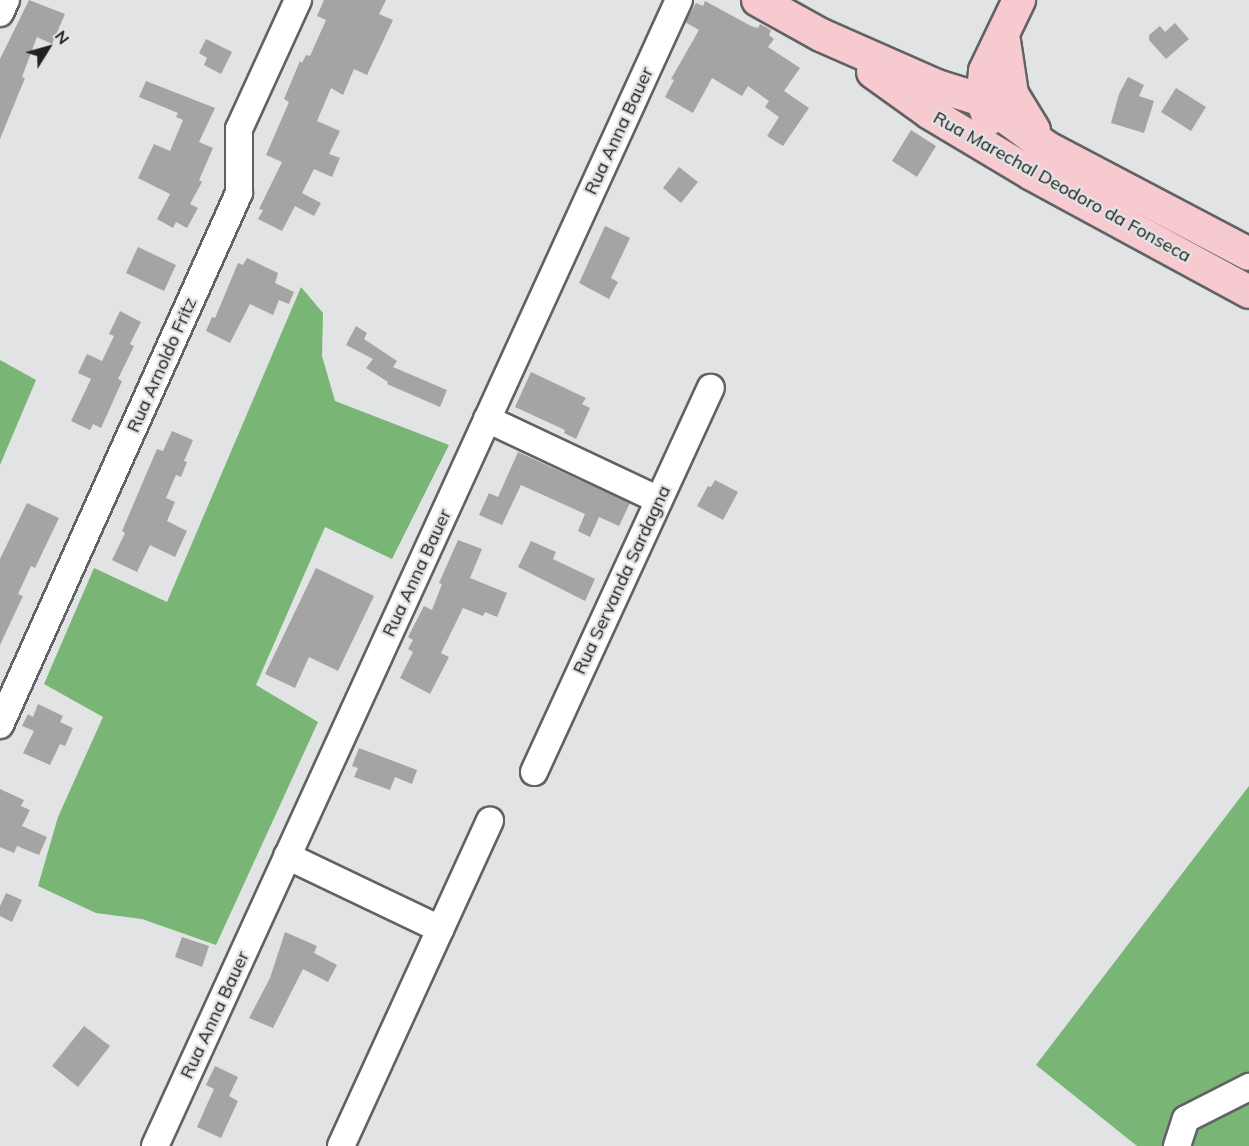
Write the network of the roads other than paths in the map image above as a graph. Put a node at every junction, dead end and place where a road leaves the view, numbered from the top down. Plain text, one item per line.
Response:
1 (6, 0) edge
2 (298, 0) edge
3 (679, 0) edge
4 (758, 0) edge
5 (0, 13) edge
6 (1006, 30) edge
7 (934, 99) junction
8 (982, 100) junction
9 (1046, 147) junction
10 (1032, 174) junction
11 (1249, 254) edge
12 (1249, 292) edge
13 (711, 388) dead end
14 (488, 419) junction
15 (659, 500) junction
16 (0, 725) edge
17 (534, 772) dead end
18 (490, 820) dead end
19 (287, 856) junction
20 (440, 929) junction
21 (1249, 1087) edge
22 (155, 1146) edge
23 (341, 1146) edge
24 (1177, 1146) edge

1 - 5 street
2 - 16 street, Rua Arnoldo Fritz
3 - 14 street, Rua Anna Bauer
4 - 7 main road, Rua Marechal Deodoro da Fonseca
6 - 7 main road
6 - 8 main road
6 - 9 main road
7 - 8 main road
7 - 10 main road, Rua Marechal Deodoro da Fonseca
8 - 9 main road, Rua Marechal Deodoro da Fonseca
8 - 10 main road
9 - 11 main road, Rua Marechal Deodoro da Fonseca
10 - 12 main road, Rua Marechal Deodoro da Fonseca
13 - 15 street, Rua Servanda Sardagna
14 - 15 street
14 - 19 street, Rua Anna Bauer
15 - 17 street, Rua Servanda Sardagna
18 - 20 street
19 - 20 street
19 - 22 street, Rua Anna Bauer
20 - 23 street
21 - 24 street

